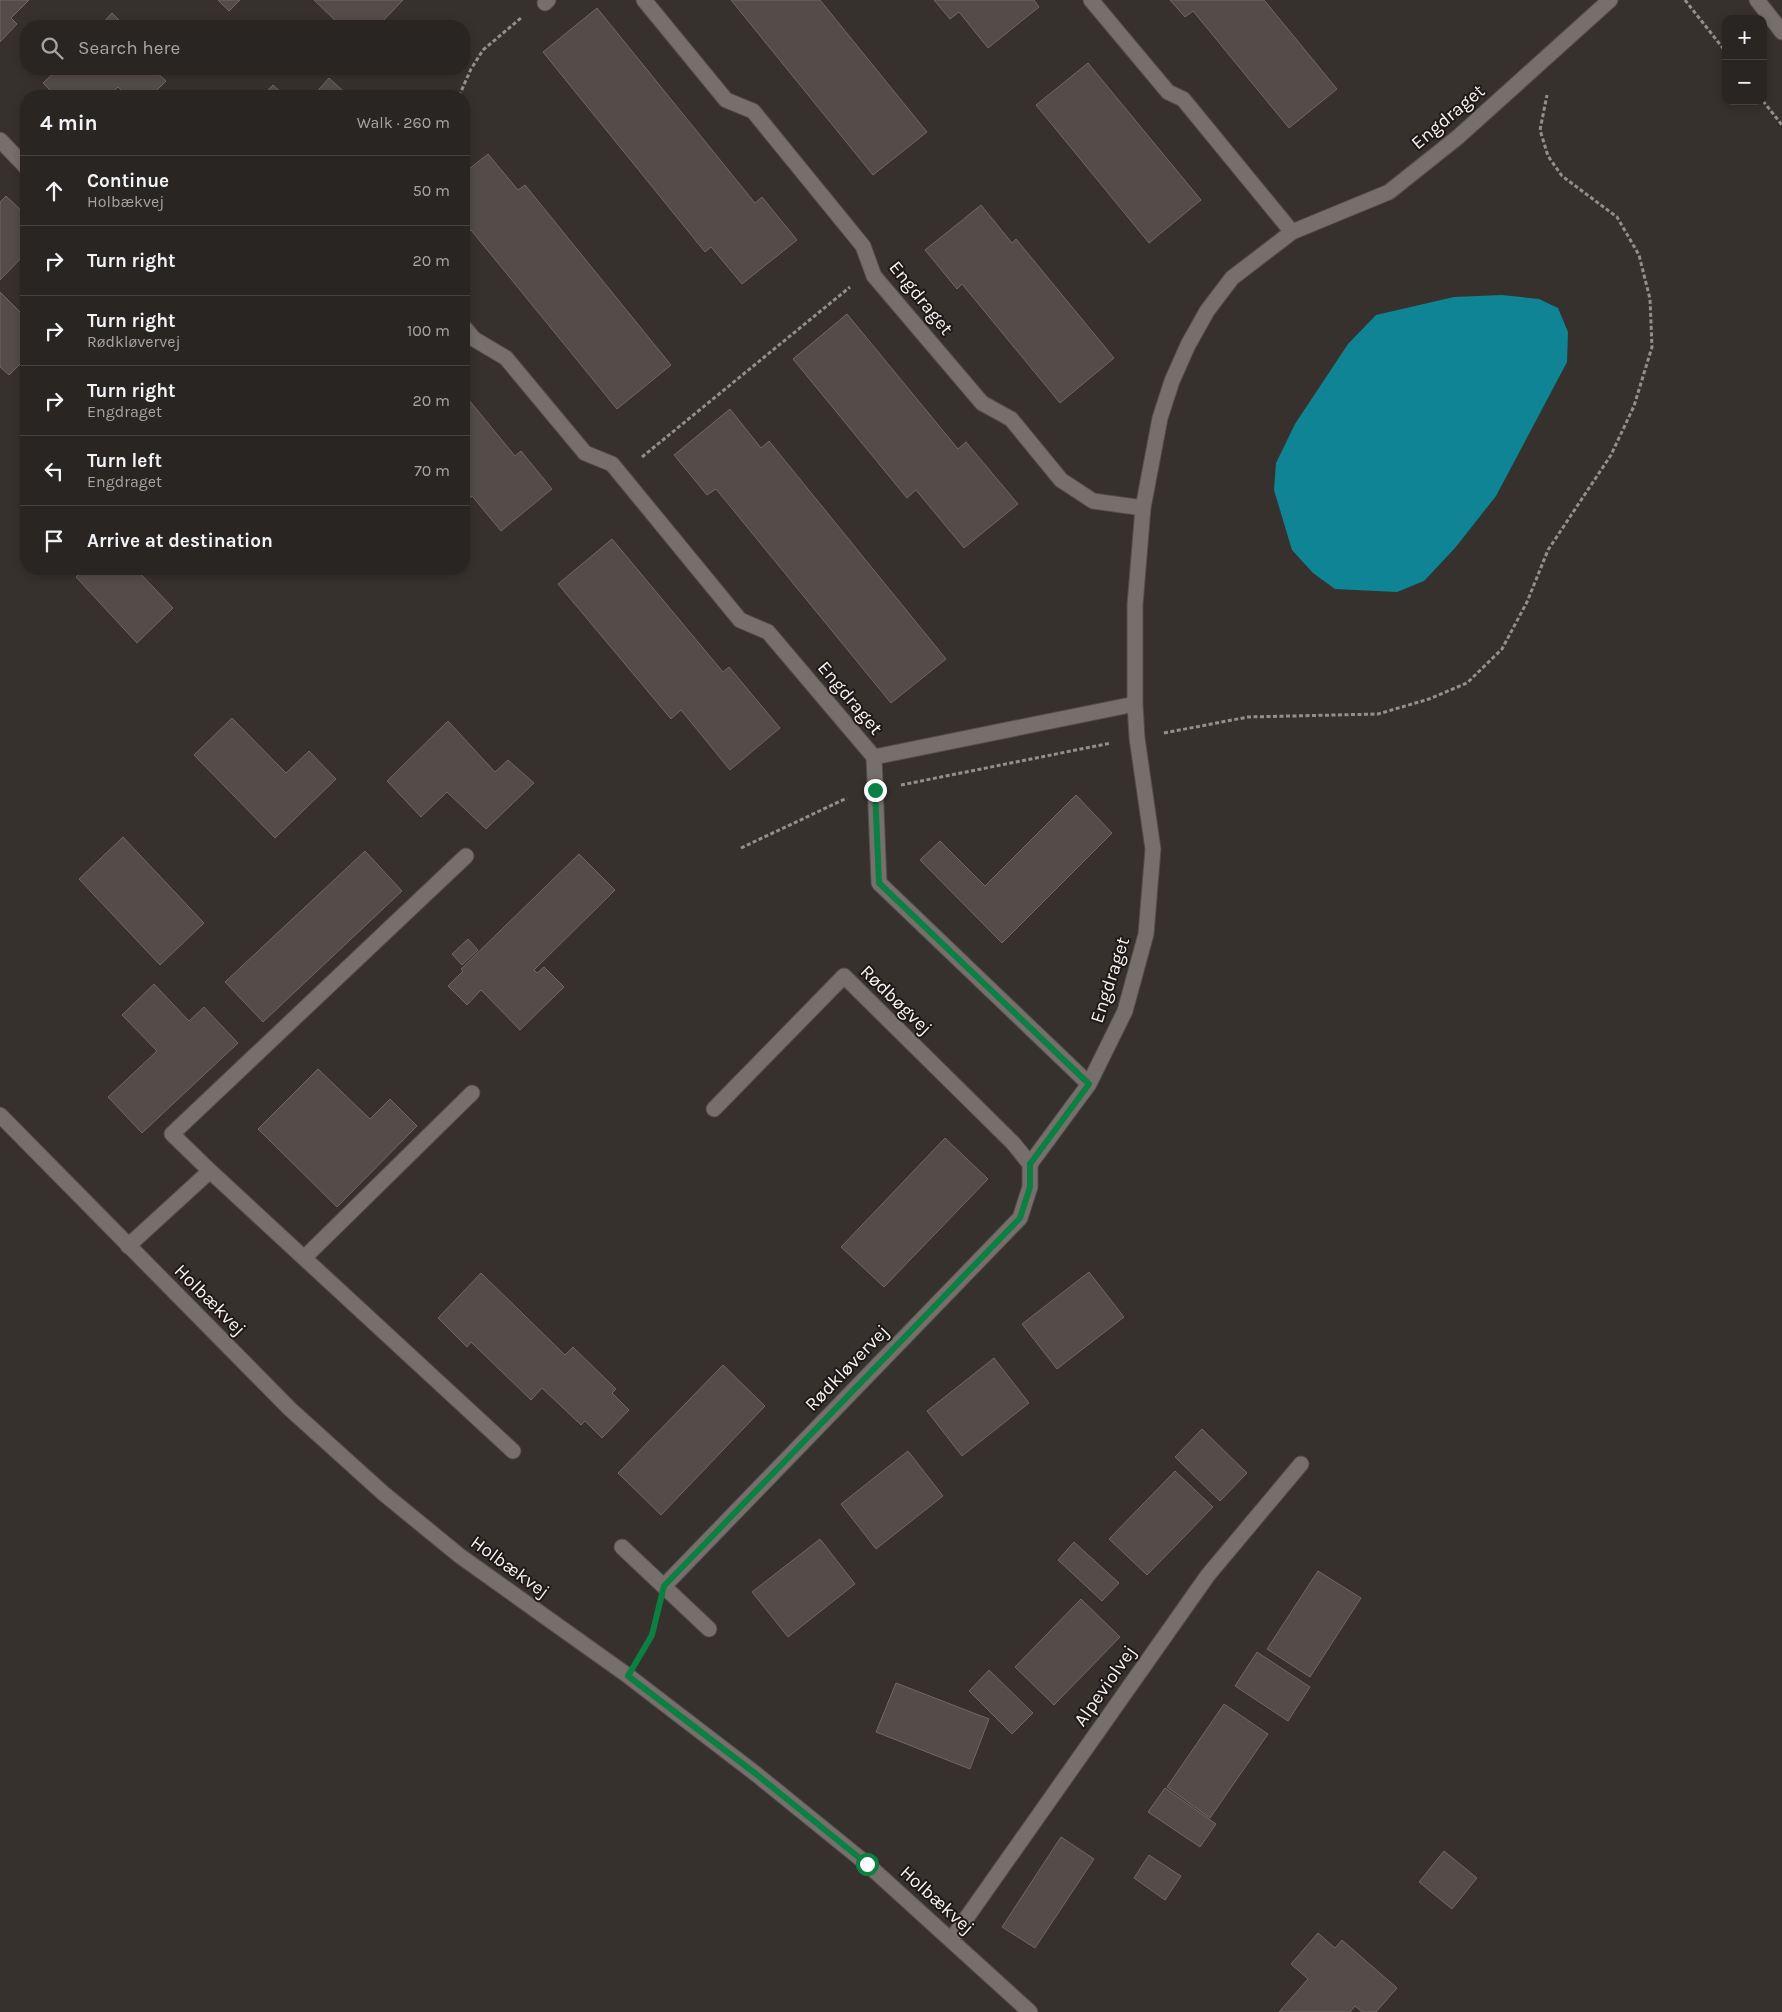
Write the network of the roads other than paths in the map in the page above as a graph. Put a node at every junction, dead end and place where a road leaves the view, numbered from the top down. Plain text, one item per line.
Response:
1 (644, 0) edge
2 (1091, 0) edge
3 (1610, 0) edge
4 (1757, 0) edge
5 (1782, 32) edge
6 (0, 140) edge
7 (20, 161) edge
8 (1292, 232) junction
9 (470, 334) edge
10 (1143, 508) junction
11 (1135, 704) junction
12 (874, 757) junction
13 (466, 856) dead end
14 (1089, 1084) junction
15 (472, 1093) dead end
16 (714, 1109) dead end
17 (0, 1115) edge
18 (1030, 1164) junction
19 (210, 1171) junction
20 (128, 1246) junction
21 (304, 1258) junction
22 (513, 1451) dead end
23 (1301, 1464) dead end
24 (622, 1548) dead end
25 (664, 1586) junction
26 (709, 1629) dead end
27 (951, 1940) junction
28 (1030, 2012) edge

1 - 10 street, Engdraget
2 - 8 street
3 - 8 street, Engdraget
4 - 5 street
6 - 7 street
8 - 10 street, Engdraget
9 - 12 street, Engdraget
10 - 11 street, Engdraget
11 - 12 street, Engdraget
11 - 14 street, Engdraget
12 - 14 street, Engdraget
13 - 19 street
14 - 18 street, Engdraget
15 - 21 street
16 - 18 street, Rødbøgvej
17 - 20 street, Holbækvej
18 - 25 street, Rødkløvervej
19 - 20 street
19 - 21 street
20 - 27 street, Holbækvej
21 - 22 street
23 - 27 street, Alpeviolvej
24 - 25 street
25 - 26 street
27 - 28 street, Holbækvej

